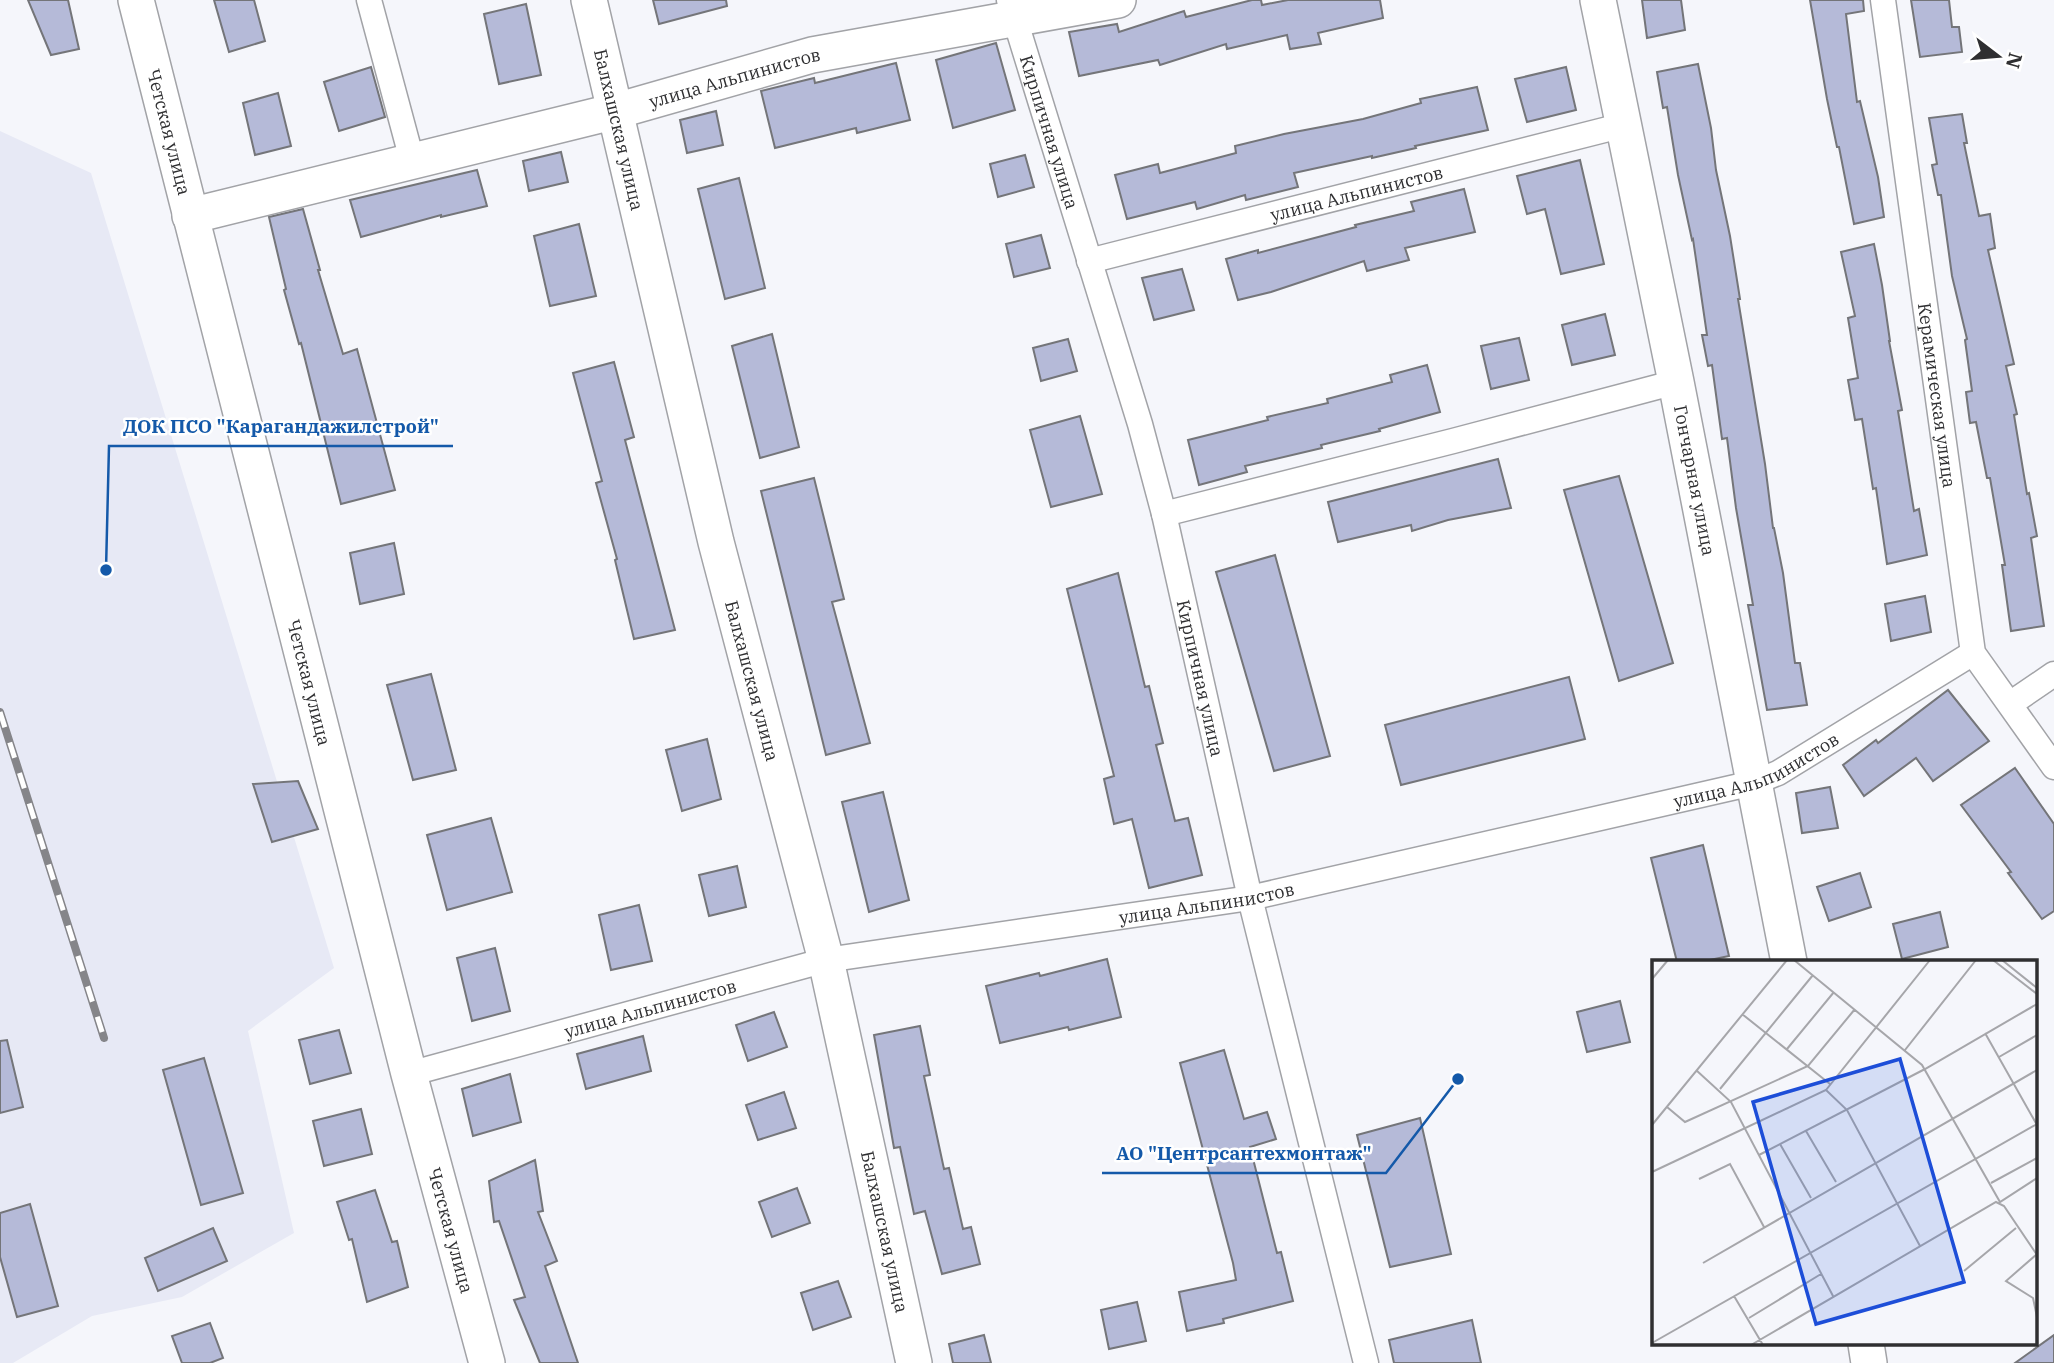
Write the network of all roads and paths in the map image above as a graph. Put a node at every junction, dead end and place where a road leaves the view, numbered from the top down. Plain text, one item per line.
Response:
1 (136, 0) edge
2 (369, 0) edge
3 (589, 0) edge
4 (1118, 0) edge
5 (1598, 0) edge
6 (1883, 0) edge
7 (1012, 9) edge
8 (615, 111) junction
9 (1624, 125) junction
10 (412, 160) junction
11 (190, 216) junction
12 (1089, 261) junction
13 (1676, 382) junction
14 (1164, 514) junction
15 (1973, 653) junction
16 (2054, 674) edge
17 (2010, 704) junction
18 (2054, 767) edge
19 (1753, 783) junction
20 (1250, 898) junction
21 (826, 960) junction
22 (1789, 960) edge
23 (410, 1074) junction
24 (487, 1363) edge
25 (914, 1363) edge
26 (1366, 1363) edge

1 - 11 street, Четская улица
2 - 10 street
3 - 8 street, Балхашская улица
4 - 7 street, улица Альпинистов
5 - 9 street, Гончарная улица
6 - 15 street, Керамическая улица
7 - 8 street, улица Альпинистов
7 - 12 street, Кирпичная улица
8 - 10 street, улица Альпинистов
8 - 21 street, Балхашская улица
9 - 12 street, улица Альпинистов
9 - 13 street, Гончарная улица
10 - 11 street, улица Альпинистов
11 - 23 street, Четская улица
12 - 14 street, Кирпичная улица
13 - 14 street
13 - 19 street, Гончарная улица
14 - 20 street, Кирпичная улица
15 - 17 street, Керамическая улица
15 - 19 street, улица Альпинистов
16 - 17 street
17 - 18 street, Керамическая улица
19 - 20 street, улица Альпинистов
19 - 22 street, Гончарная улица
20 - 21 street, улица Альпинистов
20 - 26 street, Кирпичная улица
21 - 23 street, улица Альпинистов
21 - 25 street, Балхашская улица
23 - 24 street, Четская улица

